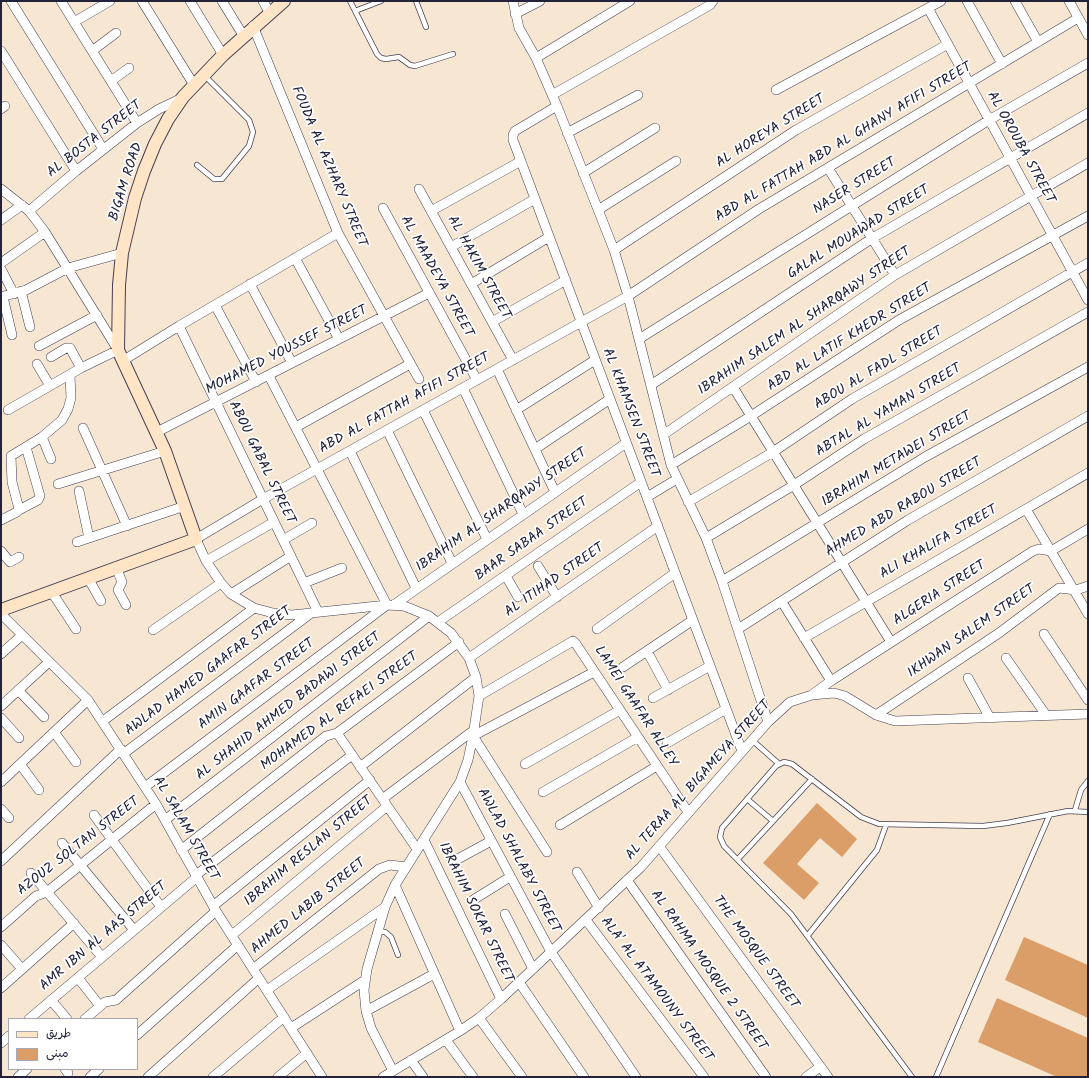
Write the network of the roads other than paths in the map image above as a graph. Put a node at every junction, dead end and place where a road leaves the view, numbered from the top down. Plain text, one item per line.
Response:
1 (11, 1) edge
2 (61, 1) edge
3 (110, 1) edge
4 (142, 1) edge
5 (190, 1) edge
6 (222, 1) edge
7 (262, 1) edge
8 (284, 1) edge
9 (350, 1) edge
10 (381, 1) edge
11 (416, 1) edge
12 (513, 1) edge
13 (540, 1) edge
14 (630, 1) edge
15 (713, 1) edge
16 (941, 1) edge
17 (967, 1) edge
18 (1015, 1) edge
19 (1069, 1) edge
20 (928, 8) junction
21 (355, 11) junction
22 (269, 12) junction
23 (515, 14) junction
24 (1078, 18) junction
25 (74, 22) junction
26 (253, 26) junction
27 (426, 27) dead end
28 (116, 34) dead end
29 (243, 35) junction
30 (1088, 35) edge
31 (1038, 42) junction
32 (948, 44) junction
33 (1, 51) edge
34 (92, 51) junction
35 (453, 54) dead end
36 (223, 55) junction
37 (536, 58) junction
38 (1088, 63) edge
39 (1002, 64) junction
40 (129, 68) dead end
41 (204, 75) junction
42 (111, 81) junction
43 (970, 83) junction
44 (194, 85) junction
45 (776, 90) dead end
46 (552, 95) junction
47 (638, 95) dead end
48 (183, 97) junction
49 (556, 106) junction
50 (1088, 113) edge
51 (988, 120) junction
52 (138, 124) junction
53 (655, 128) dead end
54 (567, 133) junction
55 (103, 149) junction
56 (1010, 160) junction
57 (676, 161) dead end
58 (521, 162) junction
59 (1088, 163) edge
60 (197, 165) dead end
61 (828, 168) junction
62 (76, 171) junction
63 (583, 173) junction
64 (1, 189) edge
65 (419, 189) dead end
66 (1032, 197) junction
67 (535, 199) junction
68 (851, 205) junction
69 (25, 208) junction
70 (383, 208) dead end
71 (598, 210) junction
72 (431, 211) junction
73 (1088, 216) edge
74 (1, 220) edge
75 (45, 232) junction
76 (338, 233) junction
77 (1052, 236) junction
78 (549, 237) junction
79 (871, 239) junction
80 (450, 247) junction
81 (614, 250) junction
82 (122, 253) junction
83 (295, 258) junction
84 (1, 263) edge
85 (1088, 263) edge
86 (68, 268) junction
87 (1, 269) edge
88 (1072, 272) junction
89 (895, 275) junction
90 (566, 280) junction
91 (250, 284) junction
92 (471, 284) junction
93 (18, 293) junction
94 (429, 293) junction
95 (628, 296) junction
96 (2, 297) edge
97 (1088, 300) edge
98 (215, 305) junction
99 (1088, 312) edge
100 (97, 315) junction
101 (384, 316) junction
102 (492, 322) junction
103 (581, 322) junction
104 (179, 326) junction
105 (30, 327) dead end
106 (12, 334) dead end
107 (339, 339) junction
108 (639, 339) junction
109 (38, 346) dead end
110 (121, 355) junction
111 (51, 357) dead end
112 (513, 360) junction
113 (595, 360) junction
114 (292, 363) junction
115 (37, 364) dead end
116 (410, 364) junction
117 (1088, 367) edge
118 (81, 368) junction
119 (497, 369) junction
120 (70, 375) junction
121 (269, 376) junction
122 (419, 378) dead end
123 (477, 380) junction
124 (256, 382) junction
125 (650, 385) junction
126 (50, 386) junction
127 (732, 387) junction
128 (463, 388) junction
129 (610, 399) junction
130 (216, 403) junction
131 (8, 410) dead end
132 (423, 410) junction
133 (516, 410) junction
134 (751, 416) junction
135 (1088, 416) edge
136 (83, 428) dead end
137 (296, 428) junction
138 (387, 430) junction
139 (157, 432) junction
140 (663, 435) junction
141 (42, 436) junction
142 (626, 443) junction
143 (26, 447) junction
144 (535, 449) junction
145 (165, 451) junction
146 (350, 451) junction
147 (773, 452) junction
148 (51, 459) dead end
149 (671, 465) junction
150 (317, 469) junction
151 (102, 470) junction
152 (1088, 473) edge
153 (677, 479) junction
154 (641, 482) junction
155 (58, 484) dead end
156 (794, 485) junction
157 (79, 491) dead end
158 (555, 492) junction
159 (647, 497) junction
160 (263, 499) junction
161 (688, 502) junction
162 (186, 506) junction
163 (1026, 509) junction
164 (19, 510) junction
165 (523, 514) junction
166 (1, 520) edge
167 (274, 522) junction
168 (312, 523) dead end
169 (818, 523) junction
170 (126, 526) junction
171 (658, 526) junction
172 (1088, 529) edge
173 (89, 538) junction
174 (706, 538) junction
175 (196, 539) junction
176 (487, 539) junction
177 (283, 540) junction
178 (77, 542) dead end
179 (1050, 550) junction
180 (1, 551) edge
181 (291, 556) junction
182 (18, 557) dead end
183 (206, 561) junction
184 (841, 561) junction
185 (452, 563) junction
186 (538, 566) dead end
187 (116, 567) junction
188 (342, 568) dead end
189 (675, 573) junction
190 (506, 576) junction
191 (88, 578) junction
192 (722, 581) junction
193 (221, 583) junction
194 (304, 583) junction
195 (1088, 586) edge
196 (416, 588) junction
197 (1073, 589) junction
198 (51, 591) junction
199 (231, 594) junction
200 (518, 597) dead end
201 (557, 597) junction
202 (101, 601) dead end
203 (782, 602) junction
204 (867, 602) junction
205 (391, 604) junction
206 (126, 605) dead end
207 (254, 608) junction
208 (1, 610) edge
209 (315, 613) junction
210 (1, 614) edge
211 (1088, 614) edge
212 (429, 616) junction
213 (693, 620) junction
214 (438, 622) junction
215 (76, 629) dead end
216 (738, 629) junction
217 (153, 630) dead end
218 (596, 630) dead end
219 (1044, 634) dead end
220 (22, 635) junction
221 (804, 638) junction
222 (459, 642) junction
223 (892, 642) junction
224 (647, 651) junction
225 (1, 654) edge
226 (469, 658) junction
227 (1006, 658) dead end
228 (49, 662) junction
229 (710, 666) junction
230 (623, 667) dead end
231 (594, 672) junction
232 (476, 677) junction
233 (968, 678) dead end
234 (831, 680) junction
235 (18, 690) junction
236 (668, 690) junction
237 (812, 695) junction
238 (479, 696) junction
239 (653, 698) dead end
240 (88, 700) junction
241 (1088, 700) edge
242 (1, 706) edge
243 (726, 708) junction
244 (620, 710) junction
245 (1088, 714) edge
246 (876, 715) junction
247 (1046, 715) junction
248 (44, 717) dead end
249 (1, 718) edge
250 (990, 718) junction
251 (103, 721) junction
252 (768, 722) junction
253 (54, 732) junction
254 (337, 733) junction
255 (474, 733) junction
256 (638, 737) junction
257 (19, 738) dead end
258 (751, 740) junction
259 (667, 743) dead end
260 (122, 751) junction
261 (742, 751) junction
262 (352, 755) junction
263 (76, 762) dead end
264 (20, 764) junction
265 (525, 764) dead end
266 (779, 764) junction
267 (657, 766) junction
268 (360, 767) junction
269 (812, 779) junction
270 (370, 780) junction
271 (1088, 781) edge
272 (1, 782) edge
273 (460, 782) junction
274 (144, 787) junction
275 (39, 790) dead end
276 (543, 792) dead end
277 (747, 799) junction
278 (384, 802) junction
279 (156, 804) junction
280 (1, 809) edge
281 (1075, 810) junction
282 (688, 812) junction
283 (1088, 812) edge
284 (1050, 814) junction
285 (94, 815) dead end
286 (9, 818) dead end
287 (165, 820) junction
288 (773, 821) junction
289 (560, 825) dead end
290 (886, 825) junction
291 (112, 839) junction
292 (424, 840) junction
293 (491, 841) junction
294 (62, 843) dead end
295 (659, 846) junction
296 (417, 849) junction
297 (182, 850) junction
298 (547, 852) dead end
299 (738, 859) junction
300 (1, 861) edge
301 (454, 861) dead end
302 (80, 864) junction
303 (406, 867) junction
304 (576, 872) dead end
305 (31, 873) dead end
306 (196, 876) junction
307 (510, 877) junction
308 (627, 880) junction
309 (395, 885) junction
310 (47, 892) junction
311 (473, 900) dead end
312 (161, 907) junction
313 (385, 907) junction
314 (215, 908) junction
315 (599, 908) junction
316 (504, 914) dead end
317 (586, 920) junction
318 (74, 923) junction
319 (1, 927) edge
320 (134, 930) junction
321 (378, 931) junction
322 (232, 935) junction
323 (808, 935) junction
324 (1, 945) edge
325 (238, 945) junction
326 (551, 952) junction
327 (398, 955) dead end
328 (102, 957) junction
329 (22, 969) junction
330 (253, 969) junction
331 (534, 969) junction
332 (434, 974) junction
333 (78, 978) junction
334 (259, 978) junction
335 (365, 980) junction
336 (519, 982) junction
337 (1, 988) edge
338 (267, 990) junction
339 (501, 999) junction
340 (51, 1000) junction
341 (100, 1006) junction
342 (366, 1011) junction
343 (284, 1017) junction
344 (30, 1018) edge
345 (66, 1018) edge
346 (86, 1018) edge
347 (479, 1018) junction
348 (291, 1028) junction
349 (460, 1031) junction
350 (138, 1034) edge
351 (446, 1040) junction
352 (307, 1053) junction
353 (411, 1060) junction
354 (820, 1067) junction
355 (98, 1070) edge
356 (393, 1071) junction
357 (90, 1077) edge
358 (148, 1077) edge
359 (213, 1077) edge
360 (278, 1077) edge
361 (322, 1077) edge
362 (383, 1077) edge
363 (423, 1077) edge
364 (473, 1077) edge
365 (522, 1077) edge
366 (584, 1077) edge
367 (636, 1077) edge
368 (704, 1077) edge
369 (766, 1077) edge
370 (806, 1077) edge
371 (828, 1077) edge
372 (912, 1077) edge
373 (936, 1077) edge

1 - 55 street
2 - 25 street
3 - 25 street
4 - 44 street
5 - 36 street
6 - 29 street
7 - 22 street
8 - 22 main road, BIGAM ROAD
9 - 21 lane
10 - 21 lane
11 - 27 lane
12 - 23 street, AL KHAMSEN STREET
13 - 23 street
14 - 37 street
15 - 46 street
16 - 20 street
17 - 39 street
18 - 31 street
19 - 24 street
20 - 32 street, AL OROUBA STREET
20 - 45 street
21 - 35 lane
22 - 26 main road, BIGAM ROAD
23 - 37 street, AL KHAMSEN STREET
24 - 30 street
24 - 31 street, ABD AL FATTAH ABD AL GHANY AFIFI STREET
25 - 34 street
26 - 29 main road, BIGAM ROAD
26 - 76 street, FOUDA AL AZHARY STREET
28 - 34 street
29 - 36 main road, BIGAM ROAD
31 - 39 street, ABD AL FATTAH ABD AL GHANY AFIFI STREET
32 - 43 street, AL OROUBA STREET
32 - 81 street, AL HOREYA STREET
33 - 62 street
34 - 42 street
36 - 41 main road, BIGAM ROAD
37 - 46 street, AL KHAMSEN STREET
38 - 51 street, NASER STREET
39 - 43 street, ABD AL FATTAH ABD AL GHANY AFIFI STREET
40 - 42 street
41 - 44 main road, BIGAM ROAD
41 - 60 lane
42 - 52 street
43 - 51 street, AL OROUBA STREET
43 - 61 street, ABD AL FATTAH ABD AL GHANY AFIFI STREET
44 - 48 main road, BIGAM ROAD
46 - 49 street, AL KHAMSEN STREET
47 - 54 street
48 - 52 street, AL BOSTA STREET
48 - 82 main road, BIGAM ROAD
49 - 54 street, AL KHAMSEN STREET
49 - 58 street, AL KHAMSEN STREET
50 - 56 street, GALAL MOUAWAD STREET
51 - 56 street, AL OROUBA STREET
51 - 68 street, NASER STREET
52 - 55 street, AL BOSTA STREET
53 - 63 street
54 - 63 street, AL KHAMSEN STREET
55 - 62 street, AL BOSTA STREET
56 - 66 street, AL OROUBA STREET
56 - 79 street, GALAL MOUAWAD STREET
57 - 71 street
58 - 67 street, AL KHAMSEN STREET
58 - 72 street
59 - 66 street, IBRAHIM SALEM AL SHARQAWY STREET
61 - 68 street
61 - 95 street, ABD AL FATTAH ABD AL GHANY AFIFI STREET
62 - 69 street, AL BOSTA STREET
63 - 71 street, AL KHAMSEN STREET
64 - 69 street
65 - 72 street, AL HAKIM STREET
66 - 77 street, AL OROUBA STREET
66 - 89 street, IBRAHIM SALEM AL SHARQAWY STREET
67 - 78 street, AL KHAMSEN STREET
67 - 80 street
68 - 79 street
68 - 108 street, NASER STREET
69 - 74 street, AL BOSTA STREET
69 - 75 street
70 - 94 street, AL MAADEYA STREET
71 - 81 street, AL KHAMSEN STREET
72 - 80 street, AL HAKIM STREET
73 - 77 street, ABD AL LATIF KHEDR STREET
75 - 84 street
75 - 86 street
76 - 83 street
76 - 101 street, FOUDA AL AZHARY STREET
77 - 88 street, AL OROUBA STREET
77 - 134 street, ABD AL LATIF KHEDR STREET
78 - 90 street, AL KHAMSEN STREET
78 - 92 street
79 - 89 street
79 - 125 street, GALAL MOUAWAD STREET
80 - 92 street, AL HAKIM STREET
81 - 95 street, AL KHAMSEN STREET
82 - 86 street
82 - 110 main road, BIGAM ROAD
83 - 91 street
83 - 107 street
85 - 88 street, ABOU AL FADL STREET
86 - 93 street
86 - 100 street
87 - 93 street
88 - 97 street, AL OROUBA STREET
88 - 147 street, ABOU AL FADL STREET
89 - 127 street, IBRAHIM SALEM AL SHARQAWY STREET
90 - 102 street
90 - 103 street, AL KHAMSEN STREET
91 - 98 street
91 - 114 street
92 - 102 street, AL HAKIM STREET
93 - 96 street
93 - 105 street
94 - 101 street, MOHAMED YOUSSEF STREET
94 - 123 street, AL MAADEYA STREET
95 - 103 street, ABD AL FATTAH AFIFI STREET
95 - 108 street, AL KHAMSEN STREET
96 - 106 street
98 - 104 street
98 - 124 street
99 - 156 street, ABTAL AL YAMAN STREET
100 - 109 street
100 - 110 street
101 - 107 street, MOHAMED YOUSSEF STREET
101 - 116 street, FOUDA AL AZHARY STREET
102 - 112 street, AL HAKIM STREET
103 - 112 street, ABD AL FATTAH AFIFI STREET
103 - 113 street, AL KHAMSEN STREET
104 - 110 street
104 - 130 street, ABOU GABAL STREET
107 - 114 street, MOHAMED YOUSSEF STREET
108 - 125 street, AL KHAMSEN STREET
110 - 118 street
110 - 139 main road
111 - 118 street
112 - 119 street, ABD AL FATTAH AFIFI STREET
113 - 129 street, AL KHAMSEN STREET
113 - 133 street
114 - 121 street, MOHAMED YOUSSEF STREET
115 - 126 street
116 - 122 street, FOUDA AL AZHARY STREET
116 - 137 street
117 - 169 street, IBRAHIM METAWEI STREET
118 - 120 street
119 - 123 street, ABD AL FATTAH AFIFI STREET
119 - 133 street
120 - 126 street
120 - 141 street
121 - 124 street, MOHAMED YOUSSEF STREET
121 - 137 street
123 - 128 street, ABD AL FATTAH AFIFI STREET
124 - 130 street, MOHAMED YOUSSEF STREET
125 - 140 street, AL KHAMSEN STREET
126 - 131 street
127 - 134 street
127 - 140 street, IBRAHIM SALEM AL SHARQAWY STREET
128 - 132 street, ABD AL FATTAH AFIFI STREET
128 - 165 street
129 - 142 street, AL KHAMSEN STREET
129 - 144 street
130 - 139 street, MOHAMED YOUSSEF STREET
130 - 160 street, ABOU GABAL STREET
132 - 138 street, ABD AL FATTAH AFIFI STREET
132 - 176 street
133 - 144 street
134 - 147 street
134 - 149 street, ABD AL LATIF KHEDR STREET
135 - 184 street, AHMED ABD RABOU STREET
136 - 151 street
137 - 150 street
138 - 146 street, ABD AL FATTAH AFIFI STREET
138 - 185 street
139 - 145 main road
140 - 149 street, AL KHAMSEN STREET
141 - 143 street
141 - 148 street
142 - 154 street, AL KHAMSEN STREET
142 - 158 street, IBRAHIM AL SHARQAWY STREET
143 - 164 street
143 - 164 street
144 - 158 street
145 - 151 street
145 - 162 main road
146 - 150 street, ABD AL FATTAH AFIFI STREET
146 - 196 street
147 - 156 street
147 - 161 street, ABOU AL FADL STREET
149 - 153 street, AL KHAMSEN STREET
150 - 160 street, ABD AL FATTAH AFIFI STREET
150 - 205 street
151 - 155 street
151 - 170 street
152 - 163 street, ALI KHALIFA STREET
153 - 159 street
153 - 161 street, AL KHAMSEN STREET
154 - 159 street, AL KHAMSEN STREET
154 - 190 street, BAAR SABAA STREET
156 - 169 street
156 - 174 street, ABTAL AL YAMAN STREET
157 - 173 street
158 - 165 street, IBRAHIM AL SHARQAWY STREET
159 - 171 street, AL KHAMSEN STREET
160 - 167 street, ABOU GABAL STREET
160 - 175 street, ABD AL FATTAH AFIFI STREET
161 - 174 street, AL KHAMSEN STREET
162 - 170 street
162 - 175 main road
163 - 179 street
163 - 204 street, ALI KHALIFA STREET
164 - 166 street
165 - 176 street, IBRAHIM AL SHARQAWY STREET
167 - 177 street, ABOU GABAL STREET
167 - 183 street
168 - 177 street
169 - 184 street
169 - 192 street, IBRAHIM METAWEI STREET
170 - 173 street
171 - 189 street, AL KHAMSEN STREET
171 - 201 street, AL ITIHAD STREET
172 - 179 street, ALGERIA STREET
173 - 178 street
174 - 192 street, AL KHAMSEN STREET
175 - 183 street
175 - 187 main road
176 - 185 street, IBRAHIM AL SHARQAWY STREET
177 - 181 street, ABOU GABAL STREET
179 - 197 street
179 - 223 street, ALGERIA STREET
180 - 182 street
181 - 194 street, ABOU GABAL STREET
181 - 199 street
183 - 193 street
184 - 203 street, AHMED ABD RABOU STREET
184 - 204 street
185 - 196 street, IBRAHIM AL SHARQAWY STREET
186 - 201 street
187 - 191 main road
187 - 206 street
188 - 194 street
189 - 213 street, AL KHAMSEN STREET
189 - 218 street
190 - 200 street
190 - 214 street, BAAR SABAA STREET
191 - 198 main road
191 - 202 street
192 - 216 street, AL KHAMSEN STREET
193 - 199 street
193 - 217 street
194 - 209 street, ABOU GABAL STREET
195 - 197 street, IKHWAN SALEM STREET
196 - 205 street, IBRAHIM AL SHARQAWY STREET
197 - 211 street
197 - 246 street, IKHWAN SALEM STREET
198 - 208 main road
198 - 215 street
199 - 207 street
201 - 226 street, AL ITIHAD STREET
203 - 216 street, AHMED ABD RABOU STREET
203 - 221 street
204 - 221 street, ALI KHALIFA STREET
204 - 223 street
205 - 209 street
205 - 212 street
205 - 274 street, AMIN GAAFAR STREET
207 - 209 street
207 - 251 street
209 - 260 street, AWLAD HAMED GAAFAR STREET
210 - 220 street, AL SALAM STREET
212 - 214 street
212 - 287 street, AL SHAHID AHMED BADAWI STREET
213 - 224 street
213 - 229 street, AL KHAMSEN STREET
214 - 222 street
216 - 252 street, AL KHAMSEN STREET
219 - 241 street
220 - 225 street
220 - 228 street, AL SALAM STREET
221 - 234 street
222 - 226 street
222 - 254 street, MOHAMED AL REFAEI STREET
223 - 234 street, ALGERIA STREET
224 - 230 street
224 - 236 street
226 - 232 street
227 - 247 street
228 - 235 street
228 - 240 street, AL SALAM STREET
229 - 236 street
229 - 243 street, AL KHAMSEN STREET
231 - 238 street, LAMEI GAAFAR ALLEY
231 - 244 street, LAMEI GAAFAR ALLEY
231 - 255 street, IBRAHIM RESLAN STREET
232 - 238 street
232 - 268 street
233 - 250 street
234 - 237 street, ALGERIA STREET
235 - 242 street
235 - 248 street
236 - 239 street
237 - 246 street, AL TERAA AL BIGAMEYA STREET
237 - 252 street, AL TERAA AL BIGAMEYA STREET
238 - 255 street
240 - 251 street, AL SALAM STREET
240 - 253 street
243 - 259 street
243 - 261 street, AL KHAMSEN STREET
244 - 256 street, LAMEI GAAFAR ALLEY
244 - 265 street
245 - 247 street, AL TERAA AL BIGAMEYA STREET
246 - 250 street, AL TERAA AL BIGAMEYA STREET
247 - 250 street, AL TERAA AL BIGAMEYA STREET
249 - 257 street
251 - 260 street, AL SALAM STREET
252 - 258 street, AL TERAA AL BIGAMEYA STREET
253 - 263 street
253 - 264 street
254 - 262 street
254 - 297 street, MOHAMED AL REFAEI STREET
255 - 273 street
255 - 278 street, IBRAHIM RESLAN STREET
255 - 298 street
256 - 267 street, LAMEI GAAFAR ALLEY
256 - 276 street
258 - 261 street, AL TERAA AL BIGAMEYA STREET
258 - 266 lane
260 - 274 street, AL SALAM STREET
260 - 300 street, AWLAD HAMED GAAFAR STREET
261 - 282 street, AL TERAA AL BIGAMEYA STREET
262 - 268 street
262 - 306 street, AMR IBN AL AAS STREET
264 - 272 street
264 - 275 street
266 - 269 lane
266 - 277 lane
267 - 282 street, LAMEI GAAFAR ALLEY
267 - 289 street
268 - 270 street
269 - 288 lane
269 - 290 lane
270 - 278 street
270 - 314 street
271 - 281 lane
273 - 292 street
273 - 293 street, AWLAD SHALABY STREET
274 - 279 street, AL SALAM STREET
277 - 288 lane
277 - 299 lane
278 - 296 street
278 - 322 street, IBRAHIM RESLAN STREET
279 - 287 street, AL SALAM STREET
279 - 291 street, AZOUZ SOLTAN STREET
280 - 286 street
281 - 283 lane
281 - 284 lane
282 - 295 street, AL TERAA AL BIGAMEYA STREET
284 - 290 lane
284 - 373 lane
285 - 291 street
287 - 297 street, AL SALAM STREET
288 - 299 lane
290 - 323 lane
291 - 302 street, AZOUZ SOLTAN STREET
291 - 312 street
292 - 296 street
292 - 339 street, IBRAHIM SOKAR STREET
293 - 301 street
293 - 307 street, AWLAD SHALABY STREET
294 - 302 street
295 - 308 street, AL TERAA AL BIGAMEYA STREET
295 - 354 street, THE MOSQUE STREET
296 - 303 street
297 - 306 street, AL SALAM STREET
299 - 323 lane
302 - 310 street, AZOUZ SOLTAN STREET
302 - 320 street
303 - 309 street
303 - 330 street, AHMED LABIB STREET
304 - 315 street
305 - 310 street
306 - 312 street, AMR IBN AL AAS STREET
306 - 314 street, AL SALAM STREET
307 - 311 street
307 - 326 street, AWLAD SHALABY STREET
308 - 315 street, AL TERAA AL BIGAMEYA STREET
308 - 369 street, AL RAHMA MOSQUE 2 STREET
309 - 313 street
309 - 332 street
310 - 318 street
310 - 319 street, AZOUZ SOLTAN STREET
312 - 320 street, AMR IBN AL AAS STREET
313 - 321 street
313 - 338 street
314 - 322 street, AL SALAM STREET
314 - 341 street
315 - 317 street, AL TERAA AL BIGAMEYA STREET
316 - 331 street
317 - 326 street, AL TERAA AL BIGAMEYA STREET
317 - 368 street, ALA' AL ATAMOUNY STREET
318 - 328 street
318 - 329 street
320 - 328 street, AMR IBN AL AAS STREET
321 - 327 lane
321 - 335 street
322 - 325 street, AL SALAM STREET
323 - 372 lane
324 - 329 street
325 - 330 street, AL SALAM STREET
325 - 350 street
326 - 331 street, AL TERAA AL BIGAMEYA STREET
326 - 367 street, AWLAD SHALABY STREET
328 - 333 street, AMR IBN AL AAS STREET
329 - 337 street
330 - 334 street, AL SALAM STREET
331 - 336 street, AL TERAA AL BIGAMEYA STREET
332 - 342 street
332 - 349 street
333 - 340 street, AMR IBN AL AAS STREET
333 - 341 street
334 - 338 street, AL SALAM STREET
334 - 358 street
335 - 342 street
335 - 348 street
336 - 339 street, AL TERAA AL BIGAMEYA STREET
336 - 366 street
338 - 343 street, AL SALAM STREET
339 - 347 street, AL TERAA AL BIGAMEYA STREET
340 - 344 street, AMR IBN AL AAS STREET
340 - 345 street
341 - 346 street
342 - 356 street
343 - 348 street, AL SALAM STREET
343 - 359 street
347 - 349 street, AL TERAA AL BIGAMEYA STREET
347 - 365 street
348 - 352 street, AL SALAM STREET
349 - 351 street, AL TERAA AL BIGAMEYA STREET
351 - 353 street, AL TERAA AL BIGAMEYA STREET
351 - 364 street
352 - 360 street
352 - 361 street, AL SALAM STREET
353 - 356 street, AL TERAA AL BIGAMEYA STREET
353 - 363 street
354 - 370 street
354 - 371 street, THE MOSQUE STREET
355 - 357 street
356 - 362 street, AL TERAA AL BIGAMEYA STREET

